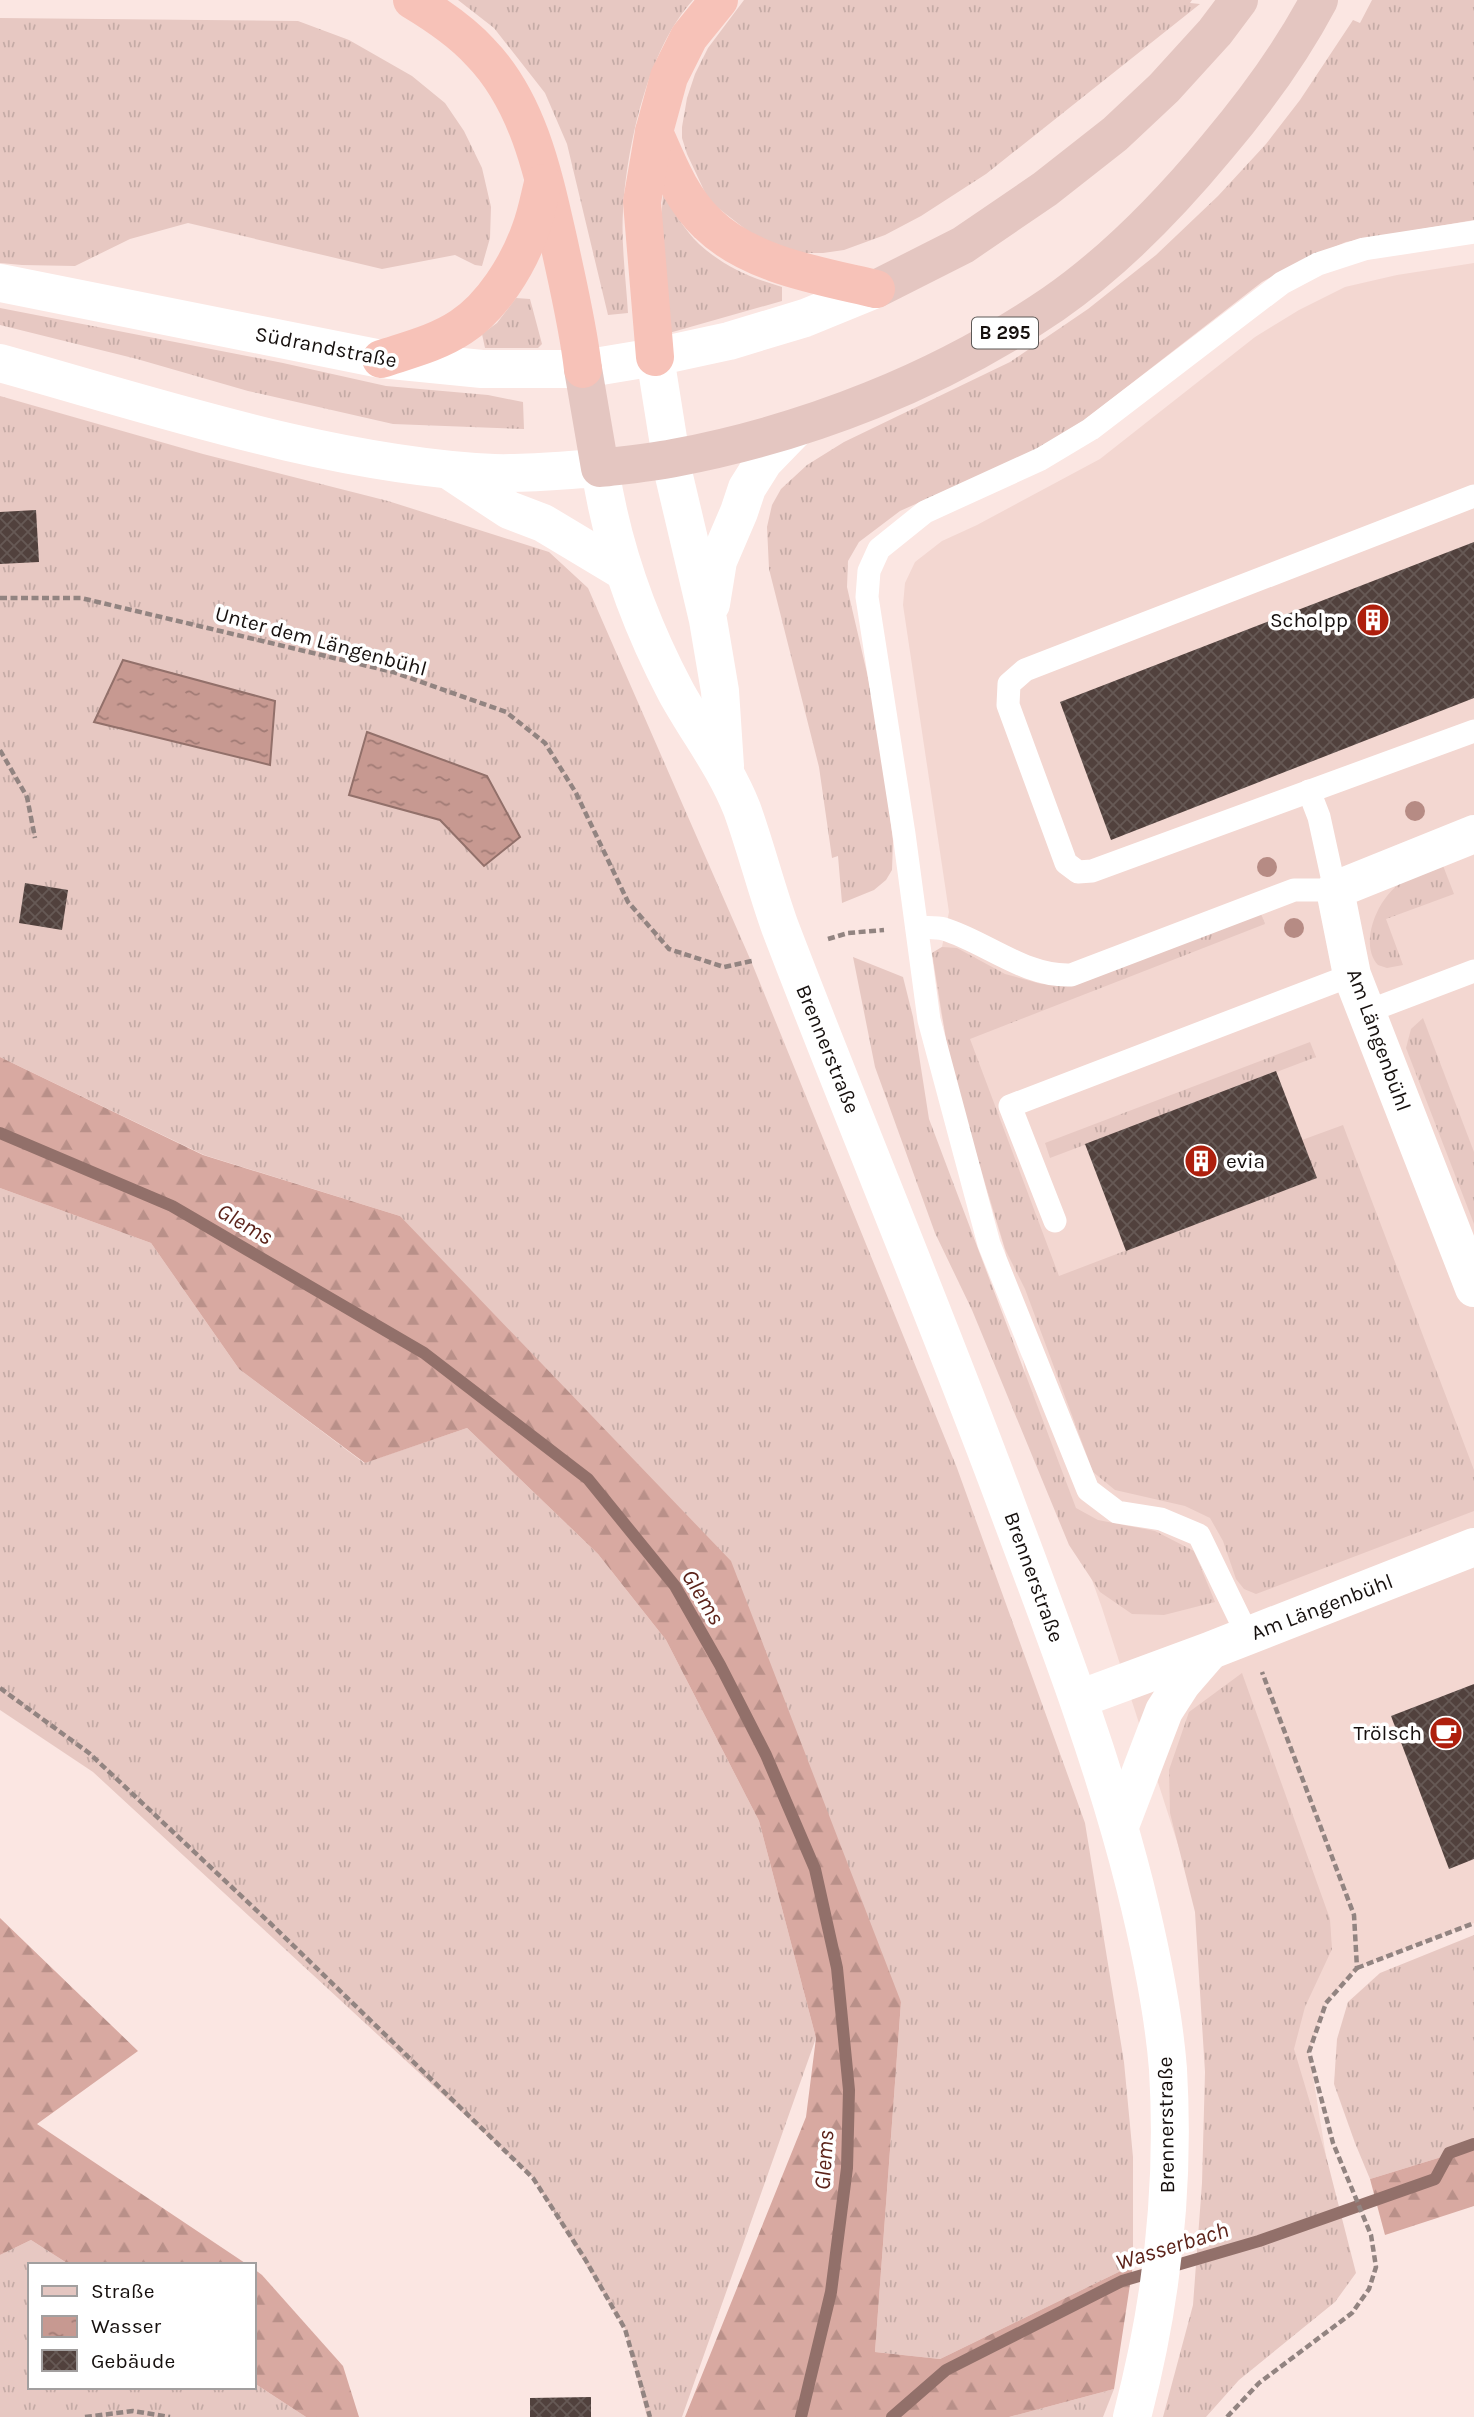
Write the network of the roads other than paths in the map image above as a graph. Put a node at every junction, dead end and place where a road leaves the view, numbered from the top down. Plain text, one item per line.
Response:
1 (412, 0) edge
2 (719, 0) edge
3 (1238, 2) edge
4 (1316, 5) edge
5 (654, 132) junction
6 (544, 178) junction
7 (1474, 232) edge
8 (0, 283) edge
9 (876, 289) junction
10 (655, 357) junction
11 (381, 359) junction
12 (0, 363) edge
13 (583, 369) junction
14 (796, 428) junction
15 (671, 459) junction
16 (600, 468) junction
17 (446, 469) junction
18 (1474, 496) edge
19 (623, 571) junction
20 (708, 620) junction
21 (1474, 731) edge
22 (726, 771) junction
23 (1309, 790) junction
24 (1474, 834) edge
25 (1335, 890) junction
26 (916, 927) junction
27 (1473, 974) edge
28 (1352, 975) junction
29 (1366, 1012) junction
30 (1055, 1221) dead end
31 (1474, 1287) edge
32 (1474, 1547) edge
33 (1248, 1636) junction
34 (1209, 1651) junction
35 (1079, 1699) junction
36 (1119, 1826) junction
37 (1132, 2417) edge

1 - 6 highway
2 - 5 highway
3 - 9 main road
4 - 14 main road, B 295
5 - 9 highway
5 - 10 highway
6 - 11 highway
6 - 13 highway
7 - 26 lane
8 - 11 main road, Südrandstraße
9 - 10 main road, Südrandstraße
10 - 13 main road, Südrandstraße
10 - 15 main road, Brennerstraße
11 - 13 main road, Südrandstraße
12 - 17 main road
13 - 16 main road
14 - 15 main road, B 295
14 - 20 main road
15 - 16 main road, B 295
15 - 20 main road, Brennerstraße
16 - 17 main road
16 - 19 main road, Brennerstraße
17 - 19 main road
18 - 23 lane
19 - 22 main road, Brennerstraße
20 - 22 main road, Brennerstraße
21 - 23 lane
22 - 35 main road, Brennerstraße
23 - 25 lane
24 - 25 main road
25 - 26 lane
25 - 28 main road, Am Längenbühl
26 - 33 lane
27 - 29 lane
28 - 29 main road, Am Längenbühl
28 - 30 lane
29 - 31 main road, Am Längenbühl
32 - 33 main road, Am Längenbühl
33 - 34 main road, Am Längenbühl
34 - 35 main road, Am Längenbühl
34 - 36 main road, Am Längenbühl
35 - 36 main road, Brennerstraße
36 - 37 main road, Brennerstraße

